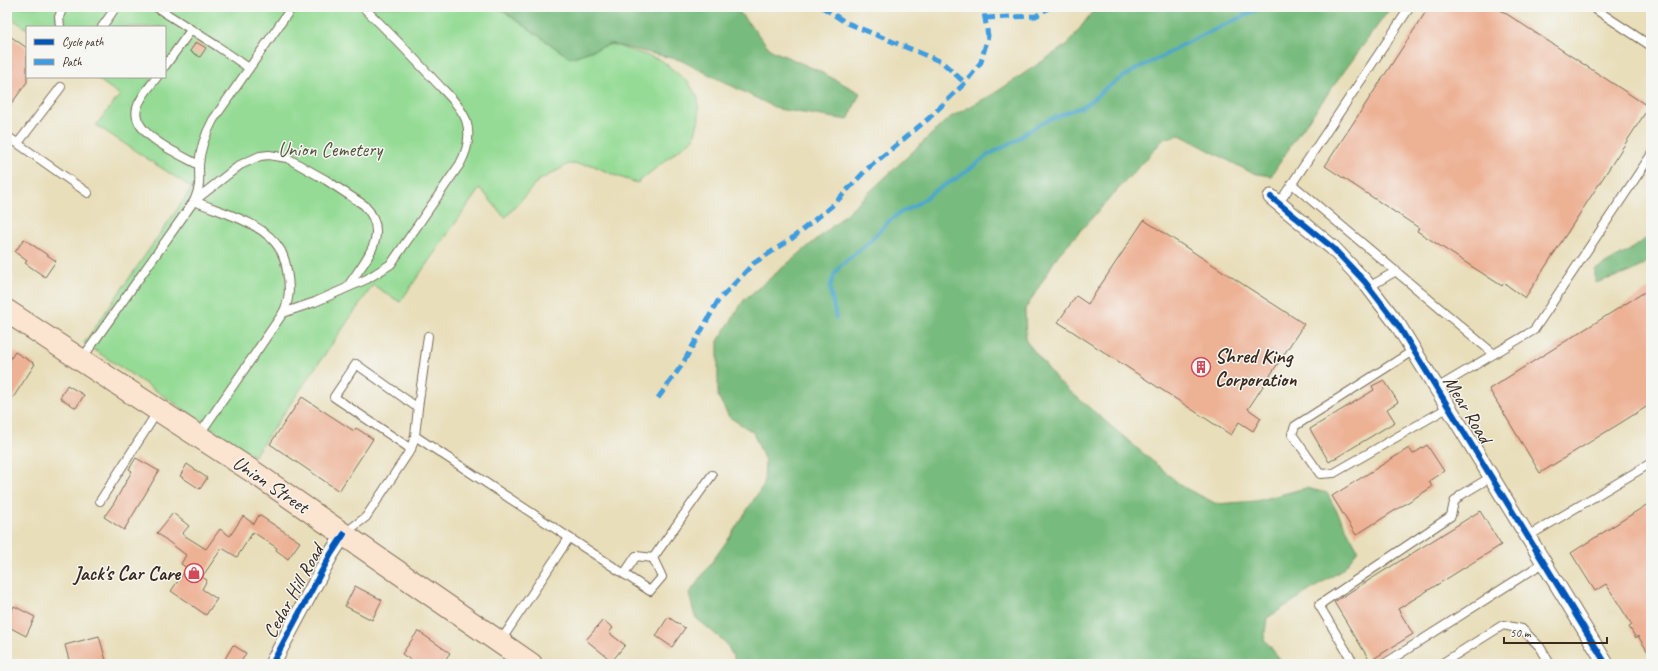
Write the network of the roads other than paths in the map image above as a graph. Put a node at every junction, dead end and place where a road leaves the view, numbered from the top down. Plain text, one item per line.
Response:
1 (63, 7) edge
2 (116, 7) edge
3 (156, 7) edge
4 (292, 7) edge
5 (363, 7) edge
6 (1410, 7) edge
7 (1592, 7) edge
8 (60, 26) edge
9 (103, 26) edge
10 (191, 30) junction
11 (1651, 46) edge
12 (166, 65) edge
13 (249, 68) junction
14 (156, 78) edge
15 (61, 87) dead end
16 (7, 136) edge
17 (18, 143) junction
18 (1651, 155) edge
19 (199, 165) junction
20 (1292, 184) junction
21 (88, 193) dead end
22 (1275, 200) joint
23 (194, 201) junction
24 (1396, 271) junction
25 (348, 286) junction
26 (1369, 287) junction
27 (7, 311) edge
28 (283, 313) junction
29 (428, 336) dead end
30 (1414, 350) junction
31 (1494, 354) junction
32 (81, 360) junction
33 (1437, 388) junction
34 (1449, 407) junction
35 (418, 408) junction
36 (159, 411) junction
37 (198, 436) junction
38 (415, 436) junction
39 (411, 449) junction
40 (1651, 463) edge
41 (712, 475) dead end
42 (1490, 477) junction
43 (100, 501) dead end
44 (344, 534) junction
45 (1527, 537) junction
46 (569, 538) junction
47 (653, 558) junction
48 (1543, 563) junction
49 (624, 574) junction
50 (500, 643) junction
51 (1600, 662) edge
52 (272, 664) edge
53 (531, 664) edge
54 (1354, 664) edge
55 (1384, 664) edge
56 (1441, 664) edge
57 (1550, 664) edge

1 - 8 lane
2 - 9 lane
3 - 10 lane
4 - 13 lane
5 - 25 lane
6 - 20 lane
7 - 11 lane
10 - 12 lane
10 - 13 lane
13 - 19 lane
14 - 19 lane
15 - 17 lane
16 - 17 lane
17 - 21 lane
18 - 31 lane
19 - 23 lane
20 - 22 lane
20 - 24 lane
22 - 26 street, Mear Road
23 - 25 lane
23 - 28 lane
23 - 32 lane
24 - 26 lane
24 - 31 lane
25 - 28 lane
26 - 30 street, Mear Road
27 - 32 main road, Union Street
28 - 37 lane
29 - 35 lane
30 - 33 street, Mear Road
30 - 34 lane
31 - 33 lane
32 - 36 main road, Union Street
33 - 34 street, Mear Road
34 - 42 street, Mear Road
35 - 38 lane
35 - 39 lane
36 - 37 main road, Union Street
36 - 43 lane
37 - 44 main road, Union Street
38 - 39 lane
38 - 46 lane
39 - 44 lane
40 - 45 lane
41 - 47 lane
42 - 45 street, Mear Road
42 - 54 lane
44 - 50 main road, Union Street
44 - 52 street, Cedar Hill Road
45 - 48 street, Mear Road
46 - 49 lane
46 - 50 lane
47 - 49 lane
47 - 49 lane
48 - 51 street, Mear Road
48 - 55 lane
50 - 53 main road, Union Street
56 - 57 lane

